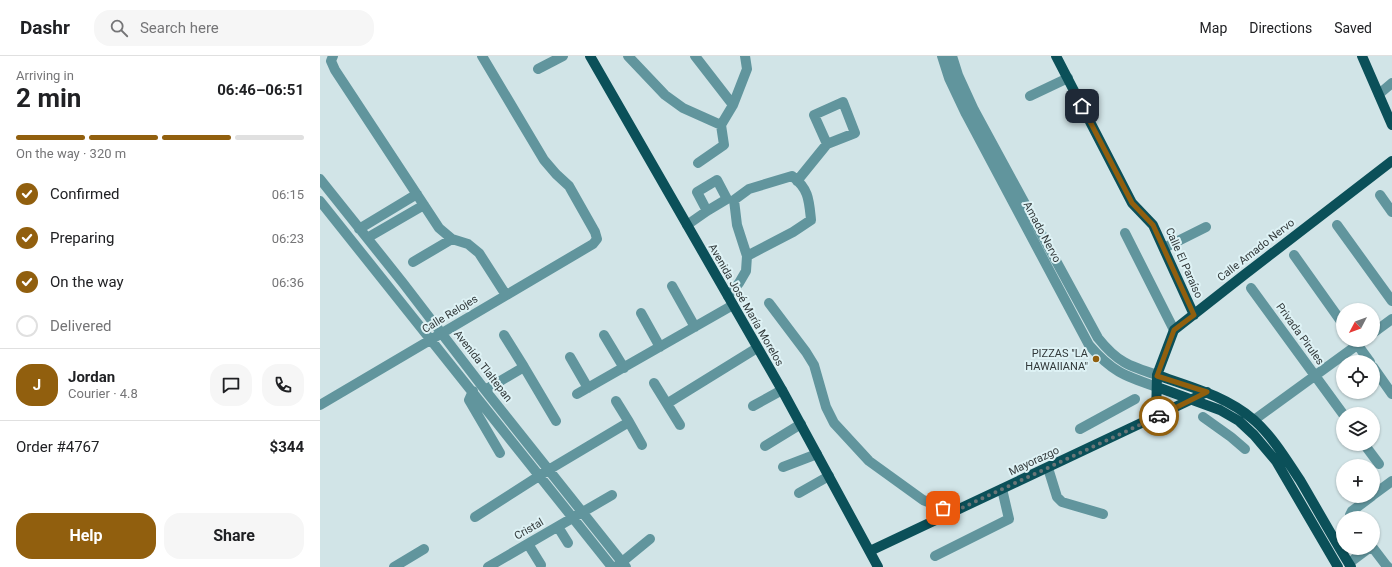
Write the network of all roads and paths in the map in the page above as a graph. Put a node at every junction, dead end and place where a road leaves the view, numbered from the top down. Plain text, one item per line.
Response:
1 (333, 56) edge
2 (482, 56) edge
3 (563, 56) edge
4 (590, 56) edge
5 (628, 56) edge
6 (695, 56) edge
7 (746, 56) edge
8 (942, 56) edge
9 (952, 56) edge
10 (1056, 56) edge
11 (1362, 56) edge
12 (538, 69) dead end
13 (1068, 78) junction
14 (1392, 83) edge
15 (1379, 94) junction
16 (1030, 96) dead end
17 (733, 105) junction
18 (721, 125) junction
19 (1392, 125) edge
20 (827, 144) junction
21 (1392, 161) edge
22 (698, 163) dead end
23 (320, 180) edge
24 (797, 180) junction
25 (417, 194) junction
26 (1380, 195) dead end
27 (320, 201) edge
28 (424, 205) junction
29 (708, 211) dead end
30 (1392, 212) edge
31 (687, 225) junction
32 (1337, 225) dead end
33 (1206, 227) dead end
34 (360, 229) junction
35 (1125, 233) dead end
36 (367, 238) junction
37 (452, 239) junction
38 (1164, 248) junction
39 (1294, 255) dead end
40 (747, 256) junction
41 (413, 262) dead end
42 (403, 283) junction
43 (672, 286) dead end
44 (1251, 288) dead end
45 (392, 292) junction
46 (506, 295) junction
47 (728, 296) junction
48 (1392, 302) edge
49 (769, 303) dead end
50 (733, 305) junction
51 (642, 313) dead end
52 (1336, 314) edge
53 (1194, 315) junction
54 (1392, 319) edge
55 (695, 327) junction
56 (1380, 328) edge
57 (1174, 330) junction
58 (442, 333) junction
59 (504, 335) dead end
60 (604, 335) dead end
61 (431, 339) junction
62 (660, 347) junction
63 (1352, 347) edge
64 (757, 348) junction
65 (570, 357) dead end
66 (524, 367) junction
67 (624, 368) junction
68 (1316, 375) junction
69 (1157, 376) junction
70 (1380, 377) edge
71 (654, 383) dead end
72 (1157, 387) junction
73 (588, 388) junction
74 (485, 390) junction
75 (782, 390) junction
76 (473, 391) junction
77 (1207, 392) junction
78 (577, 394) dead end
79 (1392, 394) edge
80 (1135, 399) dead end
81 (1192, 400) junction
82 (616, 401) dead end
83 (668, 403) junction
84 (320, 404) edge
85 (753, 406) dead end
86 (1338, 407) edge
87 (1156, 417) junction
88 (1203, 417) dead end
89 (1254, 420) junction
90 (556, 422) dead end
91 (629, 422) junction
92 (801, 424) junction
93 (680, 425) dead end
94 (1080, 429) dead end
95 (642, 445) dead end
96 (765, 446) dead end
97 (1245, 450) dead end
98 (500, 453) dead end
99 (817, 454) junction
100 (783, 467) dead end
101 (1048, 468) junction
102 (550, 469) junction
103 (539, 475) junction
104 (829, 476) junction
105 (1392, 481) edge
106 (1002, 489) junction
107 (1380, 490) edge
108 (799, 493) dead end
109 (1308, 493) junction
110 (612, 495) dead end
111 (1298, 499) junction
112 (1363, 503) edge
113 (1352, 511) edge
114 (583, 512) junction
115 (953, 512) junction
116 (1103, 514) dead end
117 (475, 517) dead end
118 (573, 518) junction
119 (558, 527) junction
120 (650, 538) dead end
121 (568, 543) dead end
122 (528, 544) junction
123 (424, 549) dead end
124 (870, 551) junction
125 (1361, 555) edge
126 (1378, 555) edge
127 (935, 556) dead end
128 (499, 564) edge
129 (541, 565) dead end
130 (621, 565) edge
131 (1350, 565) edge
132 (394, 567) edge
133 (488, 567) edge
134 (612, 567) edge
135 (878, 567) edge
136 (1338, 567) edge
137 (1390, 567) edge

1 - 25 street
2 - 46 street, Calle Relojes
3 - 12 street
4 - 31 main road, Avenida José María Morelos
5 - 18 street
6 - 17 street
7 - 17 street
8 - 72 street, Amado Nervo
9 - 69 street, Amado Nervo
10 - 13 main road, Calle El Paraíso
11 - 15 main road
13 - 16 street
13 - 38 main road, Calle El Paraíso
14 - 15 street
15 - 19 main road
17 - 18 street
18 - 22 street
20 - 20 street
20 - 24 street
21 - 53 main road, Calle Amado Nervo
23 - 34 street, Avenida Tlaltepan
24 - 40 street
24 - 40 street
25 - 28 street
25 - 34 street
26 - 30 street
27 - 45 street
28 - 36 street
28 - 37 street
29 - 31 street
31 - 47 main road, Avenida José María Morelos
32 - 48 street
33 - 38 street
34 - 36 street, Avenida Tlaltepan
35 - 57 street
36 - 42 street, Avenida Tlaltepan
37 - 41 street
37 - 46 street
38 - 53 main road, Calle El Paraíso
39 - 52 street
40 - 47 street
42 - 45 street
42 - 58 street, Avenida Tlaltepan
43 - 55 street
44 - 68 street, Privada Pirules
45 - 61 street
46 - 58 street, Calle Relojes
47 - 50 main road, Avenida José María Morelos
49 - 115 street
50 - 55 street
50 - 64 main road, Avenida José María Morelos
51 - 62 street
53 - 57 main road, Calle Amado Nervo
54 - 56 street
55 - 62 street
57 - 69 main road
58 - 61 street, Calle Relojes
58 - 74 street, Avenida Tlaltepan
59 - 66 street
60 - 67 street
61 - 76 street
61 - 84 street, Calle Relojes
62 - 67 street
63 - 68 street
64 - 75 main road, Avenida José María Morelos
64 - 83 street
65 - 73 street
66 - 74 street
66 - 90 street
67 - 73 street
68 - 86 street, Privada Pirules
68 - 89 street
69 - 72 main road
69 - 77 main road
70 - 79 street
71 - 83 street
72 - 81 main road
72 - 87 main road
73 - 78 street
74 - 102 street, Avenida Tlaltepan
75 - 85 street
75 - 92 main road, Avenida José María Morelos
76 - 98 street
76 - 103 street
77 - 81 main road, Mayorazgo
77 - 89 main road
80 - 94 street
81 - 87 main road, Mayorazgo
81 - 111 main road
82 - 91 street
83 - 93 street
87 - 101 main road, Mayorazgo
88 - 97 street
89 - 109 main road
91 - 95 street
91 - 102 street
92 - 96 street
92 - 99 main road, Avenida José María Morelos
99 - 100 street
99 - 104 main road, Avenida José María Morelos
101 - 106 main road, Mayorazgo
101 - 116 street
102 - 103 street
102 - 114 street, Avenida Tlaltepan
103 - 117 street
103 - 118 street
104 - 108 street
104 - 124 main road, Avenida José María Morelos
105 - 107 street
106 - 115 main road, Mayorazgo
106 - 127 street
109 - 111 street
109 - 131 main road
110 - 114 street, Cristal
111 - 136 main road
112 - 113 street
114 - 118 street, Cristal
114 - 130 street, Avenida Tlaltepan
115 - 124 main road, Mayorazgo
118 - 119 street, Cristal
118 - 134 street
119 - 121 street
119 - 122 street, Cristal
120 - 130 street
122 - 128 street, Cristal
122 - 129 street
123 - 132 street
124 - 135 main road, Avenida José María Morelos
125 - 131 street
126 - 137 street
128 - 133 street, Cristal

